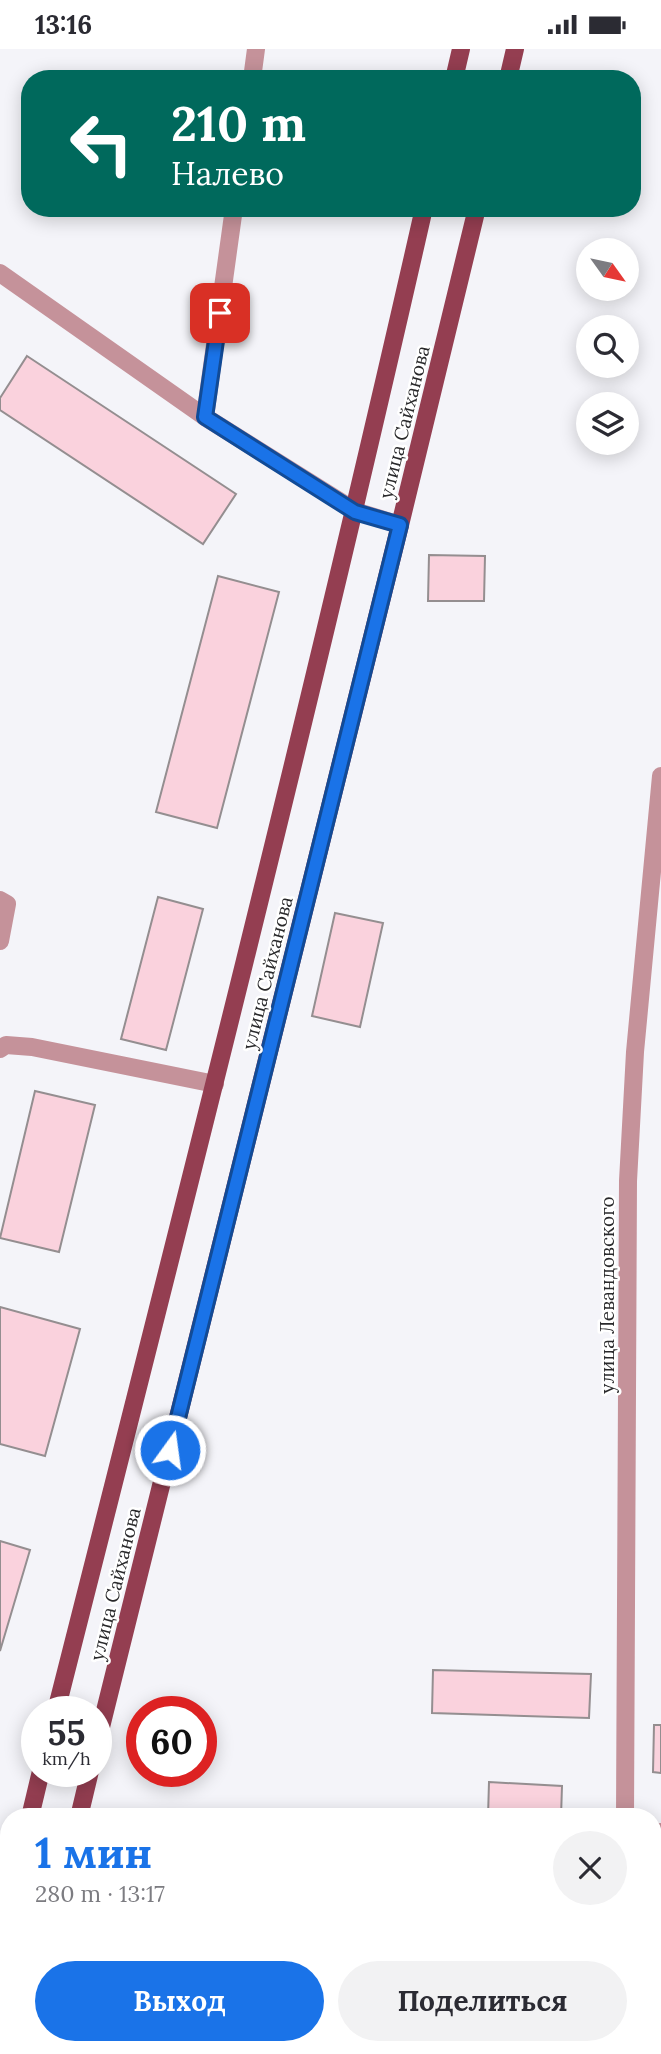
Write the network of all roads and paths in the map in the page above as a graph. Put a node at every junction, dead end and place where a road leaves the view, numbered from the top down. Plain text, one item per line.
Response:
1 (256, 49) edge
2 (461, 49) edge
3 (515, 49) edge
4 (253, 70) edge
5 (456, 70) edge
6 (510, 70) edge
7 (233, 217) edge
8 (423, 217) edge
9 (475, 217) edge
10 (0, 273) edge
11 (205, 417) junction
12 (355, 512) junction
13 (400, 525) junction
14 (661, 776) edge
15 (0, 900) edge
16 (0, 941) edge
17 (0, 1049) edge
18 (215, 1084) junction
19 (60, 1696) edge
20 (109, 1696) edge
21 (37, 1787) edge
22 (86, 1787) edge
23 (32, 1808) edge
24 (81, 1808) edge
25 (625, 1808) edge

1 - 4 street
2 - 5 main road
3 - 6 main road
7 - 11 street
8 - 12 main road, улица Сайханова
9 - 13 main road, улица Сайханова
10 - 11 street
11 - 12 street
12 - 13 street
12 - 18 main road, улица Сайханова
13 - 20 main road, улица Сайханова
14 - 25 street, улица Левандовского
15 - 16 street
17 - 18 street
18 - 19 main road, улица Сайханова
21 - 23 main road
22 - 24 main road

